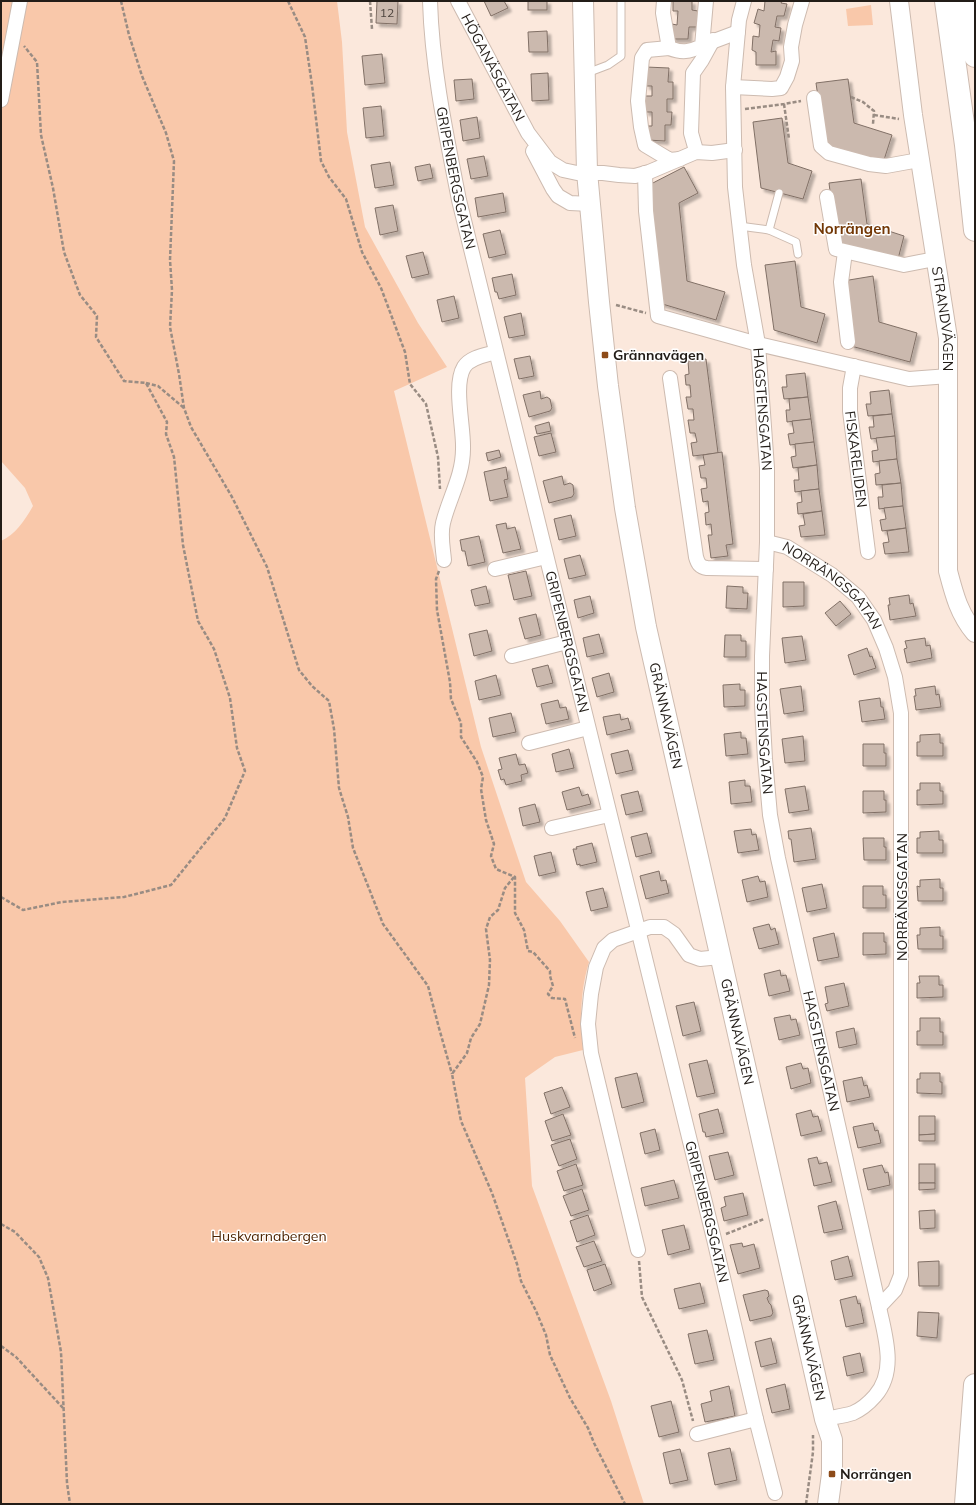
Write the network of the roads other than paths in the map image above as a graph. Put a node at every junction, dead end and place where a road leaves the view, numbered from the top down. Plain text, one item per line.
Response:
1 (20, 1) edge
2 (430, 1) edge
3 (458, 1) edge
4 (583, 1) edge
5 (621, 1) edge
6 (664, 1) edge
7 (706, 1) edge
8 (744, 1) edge
9 (802, 1) edge
10 (899, 1) edge
11 (946, 1) edge
12 (967, 1) edge
13 (738, 32) junction
14 (707, 43) junction
15 (668, 48) junction
16 (975, 56) edge
17 (585, 74) junction
18 (734, 87) junction
19 (814, 98) road end
20 (1, 100) edge
21 (528, 134) junction
22 (735, 150) junction
23 (696, 152) junction
24 (680, 159) junction
25 (919, 160) junction
26 (587, 172) junction
27 (645, 173) junction
28 (779, 193) dead end
29 (827, 198) dead end
30 (590, 204) junction
31 (739, 226) junction
32 (769, 230) junction
33 (975, 230) edge
34 (845, 252) junction
35 (798, 254) dead end
36 (935, 258) junction
37 (848, 342) dead end
38 (758, 344) junction
39 (496, 352) junction
40 (854, 366) junction
41 (949, 376) junction
42 (670, 378) dead end
43 (767, 542) junction
44 (868, 552) dead end
45 (546, 557) junction
46 (444, 560) dead end
47 (495, 569) dead end
48 (766, 569) junction
49 (975, 633) edge
50 (567, 642) junction
51 (512, 656) dead end
52 (588, 728) junction
53 (529, 742) dead end
54 (609, 815) junction
55 (552, 828) dead end
56 (638, 931) junction
57 (720, 957) junction
58 (638, 1250) road end
59 (879, 1306) junction
60 (975, 1385) edge
61 (756, 1419) junction
62 (825, 1419) junction
63 (697, 1434) road end
64 (775, 1493) dead end
65 (816, 1504) edge
66 (828, 1504) edge
67 (966, 1504) edge

1 - 20 street
2 - 39 street, GRIPENBERGSGATAN
3 - 21 street, HÖGANÄSGATAN
4 - 17 main road, GRÄNNAVÄGEN
5 - 17 lane
6 - 15 street
7 - 14 street
8 - 13 street, HAGSTENSGATAN
9 - 18 street
10 - 25 street, STRANDVÄGEN
11 - 33 highway
12 - 16 highway
13 - 14 street
13 - 18 street, HAGSTENSGATAN
14 - 15 street
14 - 23 street
15 - 24 street
17 - 26 main road, GRÄNNAVÄGEN
18 - 22 street, HAGSTENSGATAN
19 - 25 street
21 - 26 street, HÖGANÄSGATAN
21 - 30 street, HÖGANÄSGATAN
22 - 23 street
22 - 31 street, HAGSTENSGATAN
23 - 24 street, HÖGANÄSGATAN
24 - 27 street, HÖGANÄSGATAN
25 - 36 street, STRANDVÄGEN
26 - 27 street, HÖGANÄSGATAN
26 - 30 main road, GRÄNNAVÄGEN
27 - 38 street
28 - 32 lane
29 - 34 street
30 - 57 main road, GRÄNNAVÄGEN
31 - 32 lane
31 - 38 street, HAGSTENSGATAN
32 - 35 lane
34 - 36 street
34 - 37 street
36 - 41 street, STRANDVÄGEN
38 - 40 street
38 - 43 street, HAGSTENSGATAN
39 - 45 street, GRIPENBERGSGATAN
39 - 46 street
40 - 41 street
40 - 44 street, FISKARELIDEN
41 - 49 street, STRANDVÄGEN
42 - 48 street
43 - 48 street, HAGSTENSGATAN
43 - 59 street, NORRÄNGSGATAN
45 - 47 street
45 - 50 street, GRIPENBERGSGATAN
48 - 59 street, HAGSTENSGATAN
50 - 51 street
50 - 52 street, GRIPENBERGSGATAN
52 - 53 street
52 - 54 street, GRIPENBERGSGATAN
54 - 55 street
54 - 56 street, GRIPENBERGSGATAN
56 - 57 street
56 - 58 street
56 - 61 street, GRIPENBERGSGATAN
57 - 62 main road, GRÄNNAVÄGEN
59 - 62 street, HAGSTENSGATAN
60 - 67 highway
61 - 63 street
61 - 64 street, GRIPENBERGSGATAN
62 - 65 main road, GRÄNNAVÄGEN
62 - 66 main road, GRÄNNAVÄGEN

